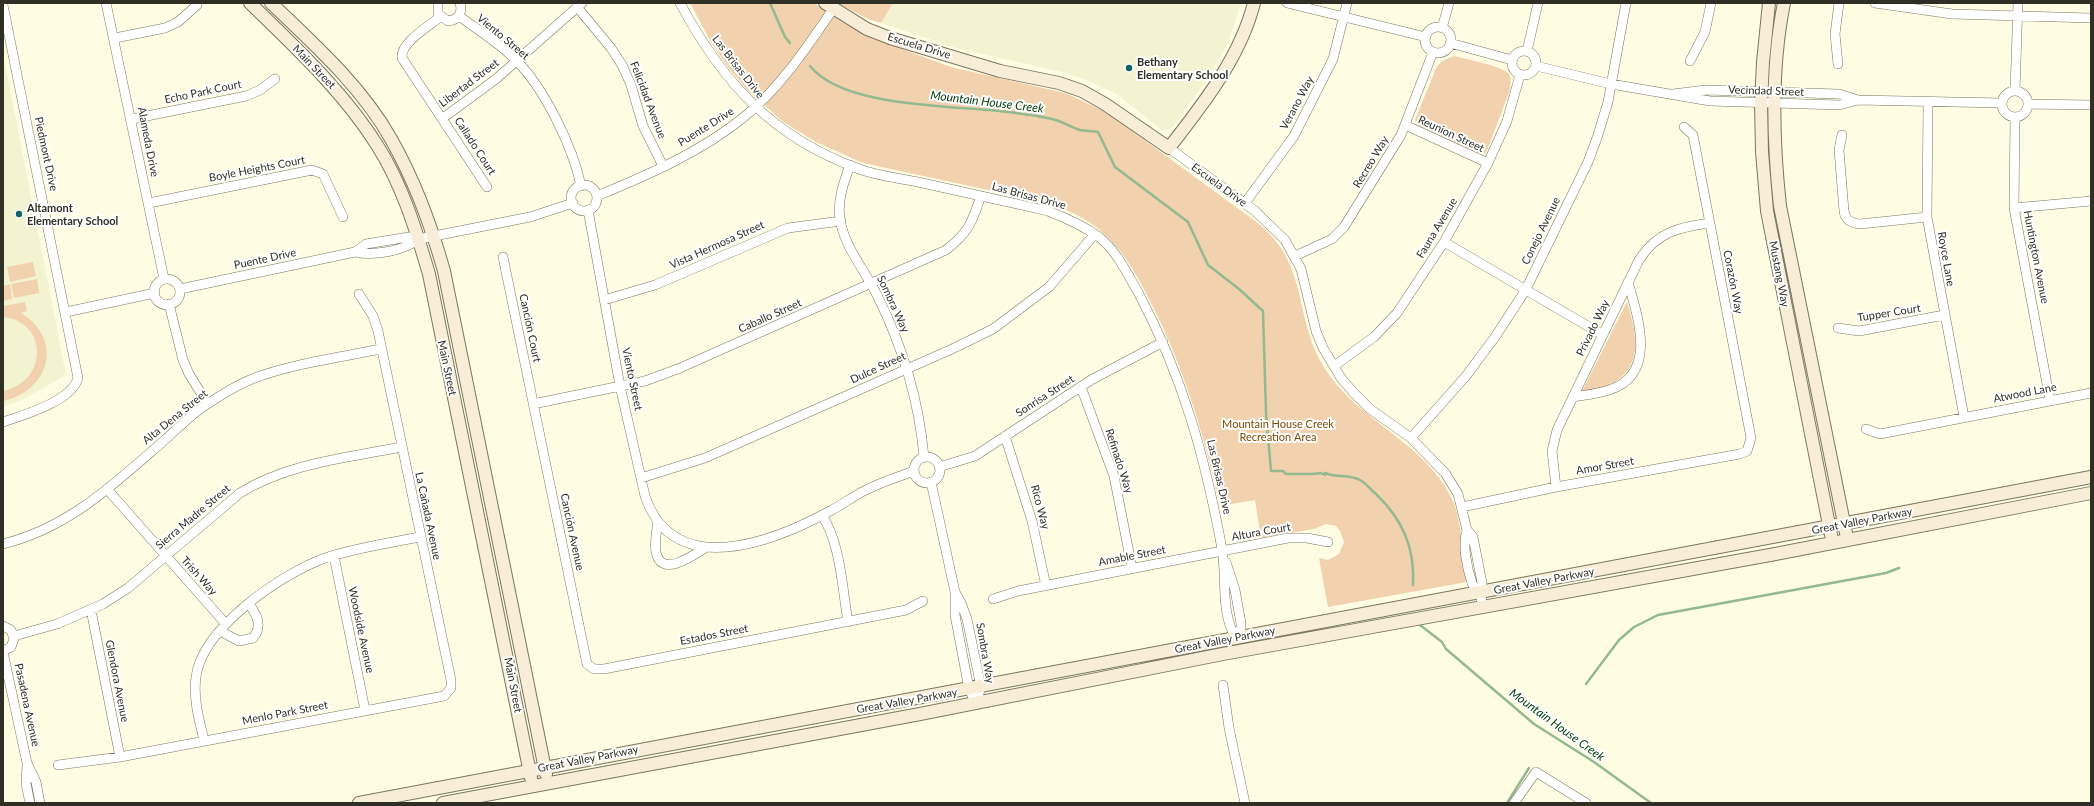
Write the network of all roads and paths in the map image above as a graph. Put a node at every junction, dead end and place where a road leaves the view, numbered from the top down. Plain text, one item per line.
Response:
1 (250, 3) edge
2 (271, 3) edge
3 (438, 3) edge
4 (460, 3) edge
5 (680, 3) edge
6 (1254, 3) edge
7 (1287, 3) edge
8 (1347, 3) edge
9 (1449, 3) edge
10 (1538, 3) edge
11 (1626, 3) edge
12 (1711, 3) edge
13 (1769, 3) edge
14 (1784, 3) edge
15 (1840, 3) edge
16 (1875, 3) edge
17 (2018, 3) edge
18 (3, 5) edge
19 (108, 5) edge
20 (197, 5) dead end
21 (580, 5) edge
22 (829, 6) edge
23 (459, 16) junction
24 (440, 17) junction
25 (2016, 17) junction
26 (1344, 18) junction
27 (2091, 18) edge
28 (1442, 28) junction
29 (1426, 37) junction
30 (115, 38) junction
31 (1450, 43) junction
32 (1527, 51) junction
33 (1434, 52) junction
34 (517, 60) junction
35 (1512, 60) junction
36 (1690, 61) dead end
37 (1838, 64) dead end
38 (1536, 66) junction
39 (1520, 75) junction
40 (275, 79) dead end
41 (1611, 84) junction
42 (2015, 91) junction
43 (1761, 98) junction
44 (1775, 98) junction
45 (1928, 102) junction
46 (2002, 103) junction
47 (2028, 104) junction
48 (2091, 105) edge
49 (754, 108) junction
50 (2015, 117) junction
51 (443, 118) junction
52 (132, 119) junction
53 (1405, 126) junction
54 (1684, 127) dead end
55 (1842, 135) dead end
56 (1169, 148) junction
57 (1488, 164) junction
58 (850, 165) junction
59 (663, 166) junction
60 (581, 186) junction
61 (487, 187) dead end
62 (597, 196) junction
63 (981, 196) junction
64 (2091, 201) edge
65 (149, 203) junction
66 (1245, 203) junction
67 (573, 204) junction
68 (2014, 208) junction
69 (588, 210) junction
70 (343, 217) dead end
71 (1926, 217) junction
72 (841, 221) junction
73 (1710, 223) junction
74 (1095, 234) junction
75 (434, 236) junction
76 (419, 239) junction
77 (1444, 242) junction
78 (1295, 256) junction
79 (503, 257) dead end
80 (164, 279) junction
81 (1628, 282) junction
82 (871, 284) junction
83 (180, 289) junction
84 (1525, 291) junction
85 (155, 293) junction
86 (360, 294) dead end
87 (604, 300) junction
88 (169, 304) junction
89 (66, 312) junction
90 (1944, 315) junction
91 (1838, 328) dead end
92 (1603, 335) junction
93 (1163, 342) junction
94 (382, 349) junction
95 (1334, 366) junction
96 (906, 369) junction
97 (620, 386) junction
98 (1081, 387) junction
99 (2091, 393) edge
100 (1573, 398) junction
101 (2050, 400) junction
102 (207, 403) junction
103 (533, 404) junction
104 (1964, 417) junction
105 (3, 422) edge
106 (1866, 429) dead end
107 (1005, 436) junction
108 (1411, 438) junction
109 (1749, 445) joint
110 (402, 447) junction
111 (924, 457) junction
112 (939, 467) junction
113 (914, 471) junction
114 (641, 478) junction
115 (2091, 478) edge
116 (931, 482) junction
117 (1556, 487) junction
118 (108, 489) junction
119 (2091, 493) edge
120 (1462, 507) junction
121 (822, 515) junction
122 (658, 521) junction
123 (1844, 525) junction
124 (1830, 528) junction
125 (420, 537) junction
126 (1847, 540) junction
127 (1328, 542) dead end
128 (1833, 542) junction
129 (3, 544) edge
130 (705, 548) junction
131 (1222, 552) junction
132 (166, 556) junction
133 (334, 556) junction
134 (1132, 568) junction
135 (1046, 586) junction
136 (1480, 593) junction
137 (993, 599) dead end
138 (922, 601) dead end
139 (249, 604) junction
140 (1483, 607) junction
141 (91, 610) junction
142 (848, 622) junction
143 (3, 626) edge
144 (223, 627) junction
145 (14, 636) junction
146 (1236, 638) junction
147 (3, 651) edge
148 (1223, 654) junction
149 (587, 664) joint
150 (1222, 685) dead end
151 (451, 688) joint
152 (975, 688) junction
153 (976, 703) junction
154 (365, 710) junction
155 (204, 740) junction
156 (120, 757) junction
157 (27, 763) junction
158 (58, 765) dead end
159 (544, 767) junction
160 (530, 770) junction
161 (548, 783) junction
162 (533, 786) junction
163 (30, 803) edge
164 (40, 803) edge
165 (359, 803) edge
166 (443, 803) edge
167 (1245, 803) edge
168 (1514, 803) edge
169 (1586, 803) edge

1 - 76 main road, Main Street
2 - 75 main road, Main Street
3 - 24 street
4 - 23 street
5 - 49 street, Las Brisas Drive
6 - 56 main road
7 - 26 street
8 - 26 street, Verano Way
9 - 28 street
10 - 32 street
11 - 41 street, Conejo Avenue
12 - 36 street
13 - 43 main road, Mustang Way
14 - 44 main road, Mustang Way
15 - 37 street
16 - 25 street
17 - 25 street
18 - 89 street, Piedmont Drive
19 - 30 street, Alameda Drive
20 - 30 street
21 - 34 street, Libertad Street
21 - 59 street, Felicidad Avenue
22 - 49 street, Puente Drive
22 - 56 main road, Escuela Drive
23 - 24 street
23 - 34 street, Viento Street
24 - 51 street, Callado Court
25 - 27 street
25 - 42 street
26 - 29 street
26 - 66 street, Verano Way
28 - 29 street
28 - 31 street
29 - 33 street
30 - 52 street, Alameda Drive
31 - 33 street
31 - 35 street
32 - 35 street
32 - 38 street
33 - 53 street, Recreo Way
34 - 51 street, Libertad Street
34 - 60 street, Viento Street
35 - 39 street
38 - 39 street
38 - 41 street, Vecindad Street
39 - 57 street, Fauna Avenue
40 - 52 street, Echo Park Court
41 - 43 street, Vecindad Street
41 - 84 street, Conejo Avenue
42 - 46 street
42 - 47 street
43 - 44 street, Vecindad Street
43 - 124 main road, Mustang Way
44 - 45 street, Vecindad Street
44 - 123 main road, Mustang Way
45 - 46 street, Vecindad Street
45 - 71 street, Royce Lane
46 - 50 street
47 - 48 street
47 - 50 street
49 - 58 street, Las Brisas Drive
49 - 59 street, Puente Drive
50 - 68 street, Huntington Avenue
51 - 61 street, Callado Court
52 - 65 street, Alameda Drive
53 - 57 street, Reunion Street
53 - 78 street, Recreo Way
54 - 73 street, Corazón Way
55 - 71 street
56 - 66 street, Escuela Drive
57 - 77 street, Fauna Avenue
58 - 63 street, Las Brisas Drive
58 - 72 street, Sombra Way
59 - 62 street, Puente Drive
60 - 62 street
60 - 67 street
62 - 69 street
63 - 74 street, Las Brisas Drive
63 - 82 street, Caballo Street
64 - 68 street
65 - 70 street, Boyle Heights Court
65 - 80 street, Alameda Drive
66 - 78 street, Escuela Drive
67 - 69 street
67 - 75 street, Puente Drive
68 - 101 street, Huntington Avenue
69 - 87 street, Viento Street
71 - 90 street, Royce Lane
72 - 82 street, Sombra Way
72 - 87 street, Vista Hermosa Street
73 - 81 street, Privado Way
73 - 109 street, Corazón Way
74 - 93 street, Las Brisas Drive
74 - 96 street, Dulce Street
75 - 76 street, Puente Drive
75 - 159 main road, Main Street
76 - 83 street, Puente Drive
76 - 160 main road, Main Street
77 - 84 street
77 - 95 street, Fauna Avenue
78 - 95 street, Escuela Drive
79 - 103 street, Canción Court
80 - 83 street
80 - 85 street
81 - 92 street, Privado Way
81 - 100 street
82 - 96 street, Sombra Way
82 - 97 street, Caballo Street
83 - 88 street
84 - 92 street
84 - 108 street, Conejo Avenue
85 - 88 street
85 - 89 street
86 - 94 street, La Cañada Avenue
87 - 97 street, Viento Street
88 - 102 street
89 - 105 street, Piedmont Drive
90 - 91 street, Tupper Court
90 - 104 street, Royce Lane
92 - 100 street, Privado Way
93 - 98 street, Sonrisa Street
93 - 131 street, Las Brisas Drive
94 - 102 street, Alta Dena Street
94 - 110 street, La Cañada Avenue
95 - 108 street, Escuela Drive
96 - 111 street, Sombra Way
96 - 114 street, Dulce Street
97 - 103 street, Caballo Street
97 - 114 street, Viento Street
98 - 107 street, Sonrisa Street
98 - 134 street, Refinado Way
99 - 101 street, Atwood Lane
100 - 117 street, Privado Way
101 - 104 street, Atwood Lane
102 - 118 street, Alta Dena Street
103 - 149 street, Canción Avenue
104 - 106 street, Atwood Lane
107 - 112 street, Sonrisa Street
107 - 135 street, Rico Way
108 - 120 street, Escuela Drive
109 - 117 street, Amor Street
110 - 125 street, La Cañada Avenue
110 - 132 street, Sierra Madre Street
111 - 112 street
111 - 113 street
112 - 116 street
113 - 116 street
113 - 121 street
114 - 122 street, Viento Street
115 - 123 main road, Great Valley Parkway
116 - 152 street, Sombra Way
117 - 120 street, Amor Street
118 - 129 street, Alta Dena Street
118 - 132 street, Trish Way
119 - 126 main road, Great Valley Parkway
120 - 136 street, Escuela Drive
121 - 130 street
121 - 142 street
122 - 130 street, Viento Street
122 - 130 street
123 - 124 main road, Great Valley Parkway
123 - 126 main road, Mustang Way
124 - 128 main road, Mustang Way
124 - 136 main road, Great Valley Parkway
125 - 133 street
125 - 151 street, La Cañada Avenue
126 - 128 main road, Great Valley Parkway
127 - 131 street, Altura Court
128 - 140 main road, Great Valley Parkway
131 - 134 street, Amable Street
131 - 146 street, Las Brisas Drive
132 - 141 street, Sierra Madre Street
132 - 144 street, Trish Way
133 - 139 street
133 - 154 street, Woodside Avenue
134 - 135 street, Amable Street
135 - 137 street, Amable Street
136 - 140 street, Escuela Drive
136 - 146 main road, Great Valley Parkway
138 - 142 street, Estados Street
139 - 144 street
139 - 144 street
140 - 148 main road, Great Valley Parkway
141 - 145 street, Sierra Madre Street
141 - 156 street, Glendora Avenue
142 - 149 street, Estados Street
143 - 145 street
144 - 155 street
145 - 147 street
146 - 148 main road
146 - 152 main road, Great Valley Parkway
147 - 157 street, Pasadena Avenue
148 - 153 main road, Great Valley Parkway
150 - 167 street
151 - 154 street, Menlo Park Street
152 - 153 street, Sombra Way
152 - 159 main road, Great Valley Parkway
153 - 161 main road, Great Valley Parkway
154 - 155 street, Menlo Park Street
155 - 156 street, Menlo Park Street
156 - 158 street, Menlo Park Street
157 - 163 street, Pasadena Avenue
157 - 164 street, Pasadena Avenue
159 - 160 main road, Great Valley Parkway
159 - 161 main road, Main Street
160 - 162 main road, Main Street
160 - 165 main road, Great Valley Parkway
161 - 162 main road, Great Valley Parkway
162 - 166 main road, Great Valley Parkway
168 - 169 street

